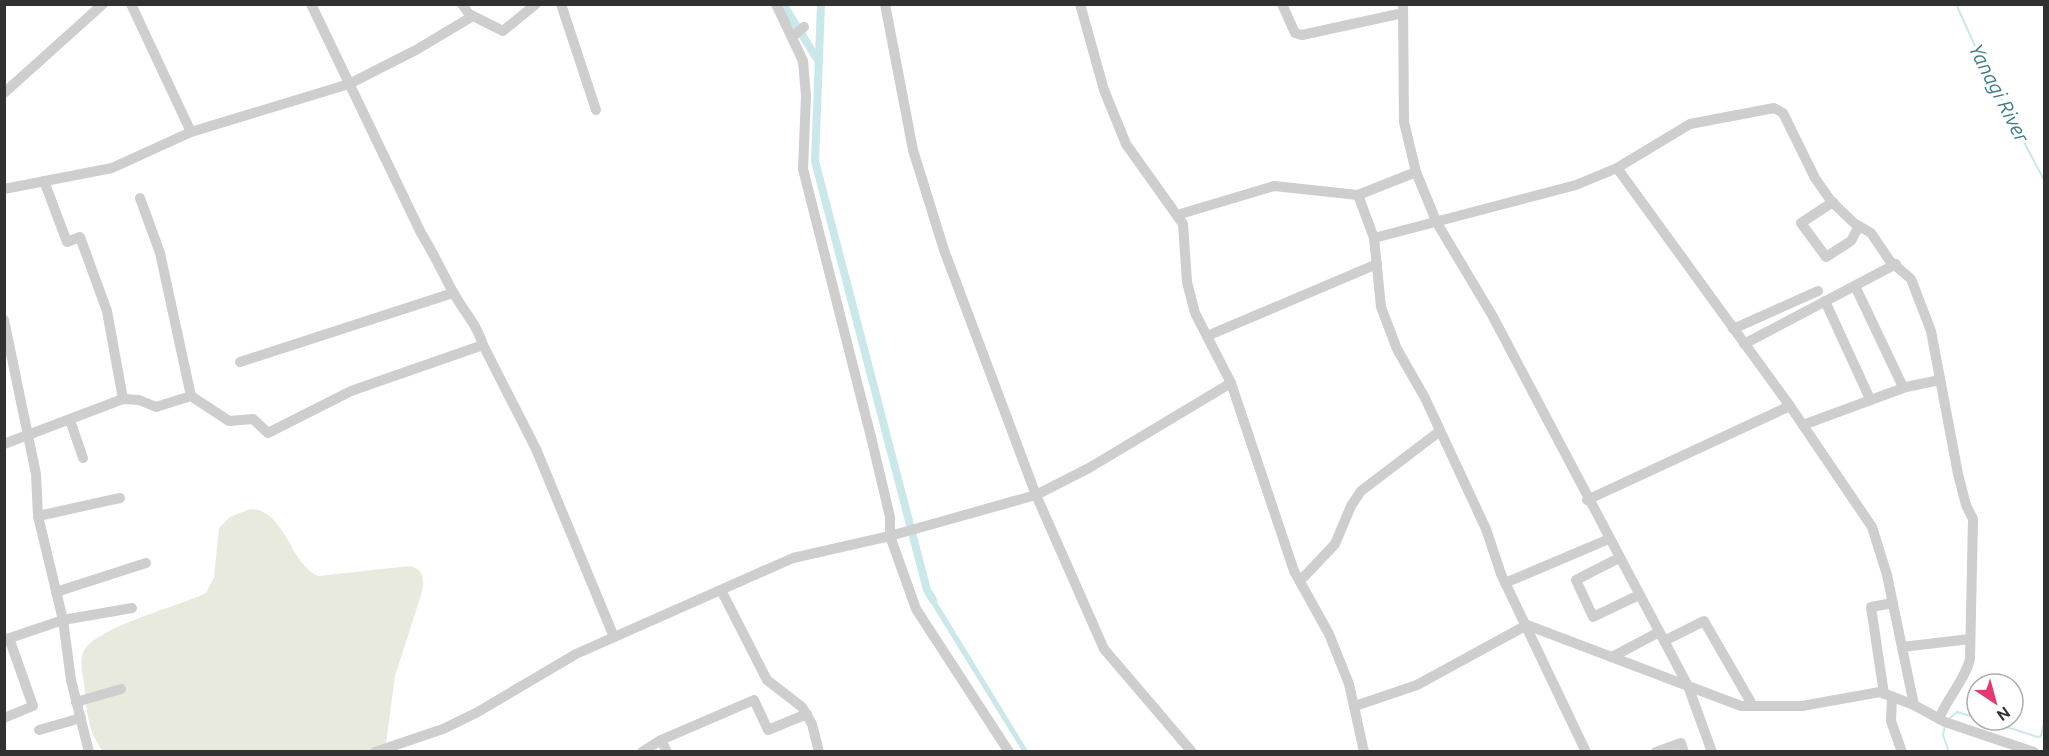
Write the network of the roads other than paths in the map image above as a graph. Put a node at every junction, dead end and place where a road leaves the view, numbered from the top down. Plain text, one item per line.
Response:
1 (103, 4) edge
2 (131, 4) edge
3 (311, 4) edge
4 (462, 4) edge
5 (536, 4) edge
6 (561, 4) edge
7 (776, 4) edge
8 (885, 4) edge
9 (1080, 4) edge
10 (1282, 4) edge
11 (1403, 9) edge
12 (473, 16) junction
13 (804, 27) dead end
14 (792, 37) junction
15 (349, 84) junction
16 (4, 93) edge
17 (596, 110) dead end
18 (190, 132) junction
19 (1617, 168) junction
20 (1416, 172) junction
21 (44, 181) junction
22 (4, 189) edge
23 (1358, 195) junction
24 (140, 198) dead end
25 (1833, 202) junction
26 (1177, 215) junction
27 (1437, 223) junction
28 (1859, 226) junction
29 (1374, 238) junction
30 (1377, 264) junction
31 (1896, 264) junction
32 (1855, 286) junction
33 (1818, 291) dead end
34 (453, 293) junction
35 (1825, 301) junction
36 (5, 321) edge
37 (1733, 329) junction
38 (1207, 336) junction
39 (1744, 344) junction
40 (483, 345) junction
41 (240, 362) dead end
42 (1940, 380) junction
43 (1231, 383) junction
44 (1903, 387) junction
45 (191, 396) junction
46 (123, 399) junction
47 (1870, 399) junction
48 (1790, 406) junction
49 (70, 420) junction
50 (1803, 424) junction
51 (1440, 431) junction
52 (29, 435) junction
53 (4, 444) edge
54 (83, 458) dead end
55 (1036, 495) junction
56 (120, 498) dead end
57 (1587, 500) junction
58 (38, 516) junction
59 (890, 536) junction
60 (1609, 539) junction
61 (1619, 558) junction
62 (146, 563) dead end
63 (1300, 581) junction
64 (1505, 583) junction
65 (722, 590) junction
66 (56, 592) junction
67 (1639, 595) junction
68 (1893, 603) junction
69 (132, 608) dead end
70 (63, 620) junction
71 (1527, 625) junction
72 (1661, 636) junction
73 (614, 637) junction
74 (7, 639) edge
75 (1971, 639) junction
76 (1902, 647) junction
77 (1612, 657) junction
78 (1688, 686) junction
79 (121, 689) dead end
80 (1888, 695) junction
81 (76, 702) junction
82 (1914, 705) junction
83 (1355, 706) junction
84 (1752, 706) junction
85 (807, 714) junction
86 (4, 718) edge
87 (81, 718) junction
88 (1939, 719) junction
89 (39, 730) dead end
90 (661, 740) junction
91 (89, 752) edge
92 (375, 752) edge
93 (642, 752) edge
94 (666, 752) edge
95 (819, 752) edge
96 (1009, 752) edge
97 (1192, 752) edge
98 (1364, 752) edge
99 (1586, 752) edge
100 (1656, 752) edge
101 (1684, 752) edge
102 (1712, 752) edge
103 (1902, 752) edge
104 (2034, 752) edge

1 - 16 street
2 - 18 street
3 - 15 street
4 - 12 street
5 - 12 street
6 - 17 street
7 - 14 street
8 - 55 street
9 - 26 street
10 - 11 street
11 - 20 street
12 - 15 street
13 - 14 street
14 - 59 street
15 - 18 street
15 - 34 street
18 - 21 street
19 - 25 street
19 - 27 street
19 - 37 street
20 - 23 street
20 - 27 street
21 - 22 street
21 - 46 street
23 - 26 street
23 - 29 street
24 - 45 street
25 - 28 street
25 - 28 street
26 - 38 street
27 - 29 street
27 - 57 street
28 - 31 street
29 - 30 street
30 - 38 street
30 - 51 street
31 - 32 street
31 - 42 street
32 - 35 street
32 - 44 street
33 - 37 street
34 - 40 street
34 - 41 street
35 - 39 street
35 - 47 street
36 - 52 street
37 - 39 street
38 - 43 street
39 - 48 street
40 - 45 street
40 - 73 street
42 - 44 street
42 - 75 street
43 - 55 street
43 - 63 street
44 - 47 street
45 - 46 street
46 - 49 street
47 - 50 street
48 - 50 street
48 - 57 street
49 - 52 street
49 - 54 street
50 - 68 street
51 - 63 street
51 - 64 street
52 - 53 street
52 - 58 street
55 - 59 street
55 - 97 street
56 - 58 street
57 - 60 street
58 - 66 street
59 - 65 street
59 - 96 street
60 - 61 street
60 - 64 street
61 - 67 street
61 - 67 street
62 - 66 street
63 - 83 street
64 - 71 street
65 - 73 street
65 - 85 street
66 - 70 street
67 - 72 street
68 - 76 street
68 - 80 street
69 - 70 street
70 - 74 street
70 - 81 street
71 - 77 street
71 - 83 street
71 - 99 street
72 - 77 street
72 - 78 street
72 - 84 street
73 - 92 street
74 - 86 street
75 - 76 street
75 - 88 street
76 - 82 street
77 - 78 street
78 - 84 street
78 - 102 street
79 - 81 street
80 - 82 street
80 - 84 street
80 - 103 street
81 - 87 street
82 - 88 street
83 - 98 street
85 - 90 street
85 - 95 street
87 - 89 street
87 - 91 street
88 - 104 street
90 - 93 street
90 - 94 street
100 - 101 street

